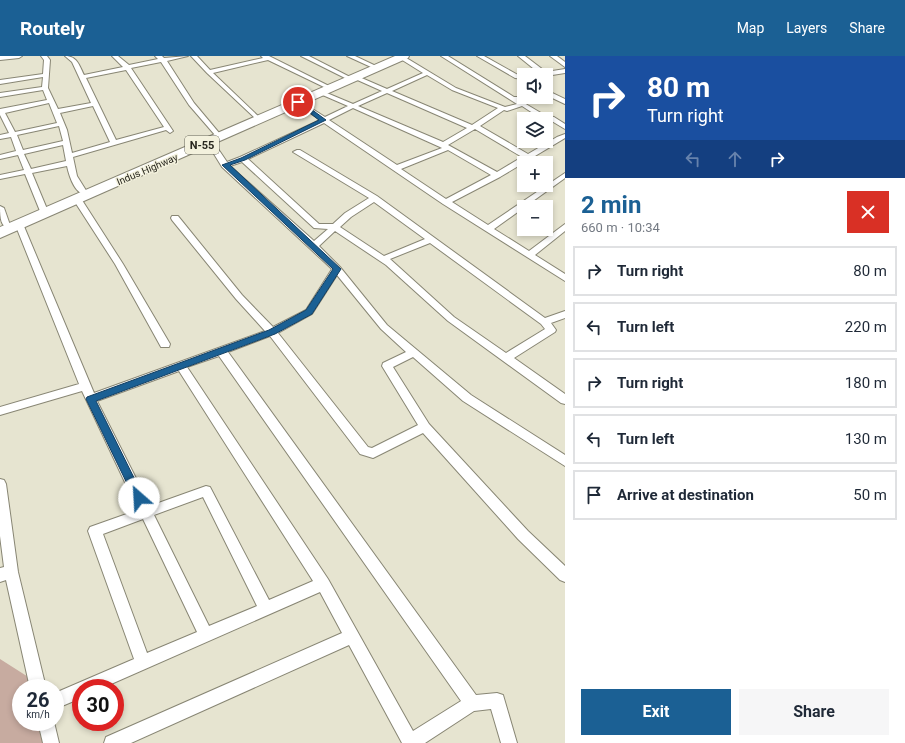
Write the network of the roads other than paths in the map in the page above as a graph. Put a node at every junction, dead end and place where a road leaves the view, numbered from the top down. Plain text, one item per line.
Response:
1 (19, 56) edge
2 (44, 56) edge
3 (68, 56) edge
4 (115, 56) edge
5 (186, 56) edge
6 (194, 56) edge
7 (304, 56) edge
8 (350, 56) edge
9 (400, 56) edge
10 (444, 56) edge
11 (480, 56) edge
12 (521, 56) edge
13 (553, 56) edge
14 (267, 57) edge
15 (0, 58) edge
16 (160, 58) edge
17 (565, 65) edge
18 (373, 66) junction
19 (128, 68) junction
20 (537, 68) edge
21 (565, 71) edge
22 (209, 72) junction
23 (427, 73) junction
24 (553, 73) edge
25 (46, 75) junction
26 (517, 75) edge
27 (82, 77) junction
28 (351, 77) junction
29 (0, 82) edge
30 (45, 88) junction
31 (323, 89) junction
32 (387, 91) junction
33 (0, 94) edge
34 (553, 96) edge
35 (517, 98) edge
36 (513, 99) junction
37 (51, 101) junction
38 (517, 101) edge
39 (298, 102) junction
40 (565, 102) edge
41 (95, 104) junction
42 (523, 104) joint
43 (353, 106) junction
44 (281, 108) junction
45 (503, 108) junction
46 (1, 112) edge
47 (55, 112) junction
48 (253, 119) junction
49 (323, 120) junction
50 (61, 124) junction
51 (473, 127) junction
52 (565, 127) edge
53 (13, 134) junction
54 (565, 136) edge
55 (0, 137) edge
56 (213, 138) junction
57 (555, 140) junction
58 (66, 142) junction
59 (114, 143) junction
60 (565, 144) edge
61 (445, 146) junction
62 (20, 152) junction
63 (297, 152) dead end
64 (526, 156) edge
65 (530, 156) edge
66 (0, 157) edge
67 (69, 159) junction
68 (243, 159) junction
69 (517, 164) edge
70 (225, 165) junction
71 (396, 168) junction
72 (28, 171) junction
73 (565, 175) edge
74 (497, 176) junction
75 (0, 177) edge
76 (88, 192) junction
77 (374, 198) junction
78 (446, 202) junction
79 (0, 208) edge
80 (43, 209) junction
81 (175, 218) dead end
82 (19, 224) junction
83 (335, 227) junction
84 (565, 227) edge
85 (2, 228) edge
86 (488, 229) junction
87 (431, 240) junction
88 (314, 246) junction
89 (529, 255) junction
90 (383, 259) junction
91 (337, 269) junction
92 (565, 278) edge
93 (563, 316) edge
94 (544, 322) junction
95 (272, 332) junction
96 (165, 344) dead end
97 (221, 351) junction
98 (414, 352) junction
99 (506, 358) junction
100 (181, 366) junction
101 (85, 386) junction
102 (91, 399) junction
103 (565, 400) edge
104 (0, 411) edge
105 (424, 427) junction
106 (565, 461) edge
107 (0, 484) edge
108 (146, 512) junction
109 (6, 574) edge
110 (565, 575) edge
111 (323, 584) junction
112 (266, 609) junction
113 (206, 635) junction
114 (352, 636) junction
115 (143, 663) junction
116 (35, 679) edge
117 (105, 679) edge
118 (472, 704) junction
119 (48, 731) edge
120 (51, 743) edge
121 (112, 743) edge
122 (410, 743) edge
123 (509, 743) edge

1 - 15 street
2 - 25 street
3 - 27 street
4 - 19 street
5 - 16 street
6 - 22 street
7 - 28 street
8 - 18 street
9 - 18 highway, Indus Highway / N-55
9 - 23 street
9 - 28 highway, Indus Highway / N-55
10 - 36 street
11 - 26 street
12 - 20 street
13 - 17 street
14 - 22 street
14 - 31 street
16 - 19 street
16 - 56 street
18 - 28 highway, Indus Highway / N-55
19 - 27 street
19 - 59 street
21 - 24 street
22 - 48 street
23 - 32 street
23 - 45 street
25 - 29 street
25 - 30 street
27 - 41 street
28 - 31 highway, Indus Highway / N-55
28 - 32 street
30 - 33 street
30 - 37 street
31 - 39 highway, Indus Highway / N-55
31 - 43 street
31 - 44 highway, Indus Highway / N-55
32 - 43 street
32 - 51 street
34 - 40 street
35 - 36 street
36 - 38 street
37 - 46 street
37 - 47 street
39 - 44 highway, Indus Highway / N-55
39 - 49 street
41 - 47 street
41 - 59 street
42 - 45 street
42 - 52 street
43 - 49 street
43 - 61 street
44 - 48 highway, Indus Highway / N-55
45 - 51 street
46 - 53 street
47 - 50 street
48 - 56 highway, Indus Highway / N-55
49 - 68 street
49 - 71 street
50 - 53 street
50 - 58 street
51 - 61 street
51 - 64 street
53 - 55 street
53 - 62 street
54 - 57 street
56 - 70 street
56 - 76 highway, Indus Highway / N-55
57 - 60 street
57 - 65 street
58 - 62 street
58 - 67 street
59 - 67 street
61 - 71 street
61 - 74 street
62 - 66 street
62 - 72 street
63 - 77 street
67 - 72 street
67 - 76 street
68 - 70 street
68 - 83 street
69 - 74 street
70 - 88 street
71 - 78 street
72 - 75 street
72 - 80 street
73 - 86 street
74 - 78 street
76 - 80 highway, Indus Highway / N-55
76 - 82 highway, Indus Highway / N-55
76 - 96 street
77 - 83 street
77 - 87 street
78 - 86 street
79 - 85 street
80 - 85 highway, Indus Highway / N-55
81 - 95 street
82 - 85 highway, Indus Highway / N-55
82 - 101 street
83 - 88 street
83 - 90 street
84 - 89 street
86 - 89 street
87 - 90 street
87 - 94 street
88 - 91 street
89 - 92 street
90 - 99 street
91 - 95 street
91 - 98 street
93 - 94 street
94 - 99 street
95 - 97 street
95 - 105 street
97 - 100 street
97 - 118 street
98 - 105 street
98 - 106 street
99 - 103 street
100 - 102 street
100 - 111 street
101 - 102 street
101 - 104 street
102 - 108 street
105 - 110 street
107 - 109 street
108 - 112 street
108 - 113 street
108 - 115 street
109 - 116 street
111 - 112 street
111 - 114 street
112 - 113 street
113 - 115 street
114 - 121 street
114 - 122 street
115 - 117 street
118 - 122 street
118 - 123 street
119 - 120 street

